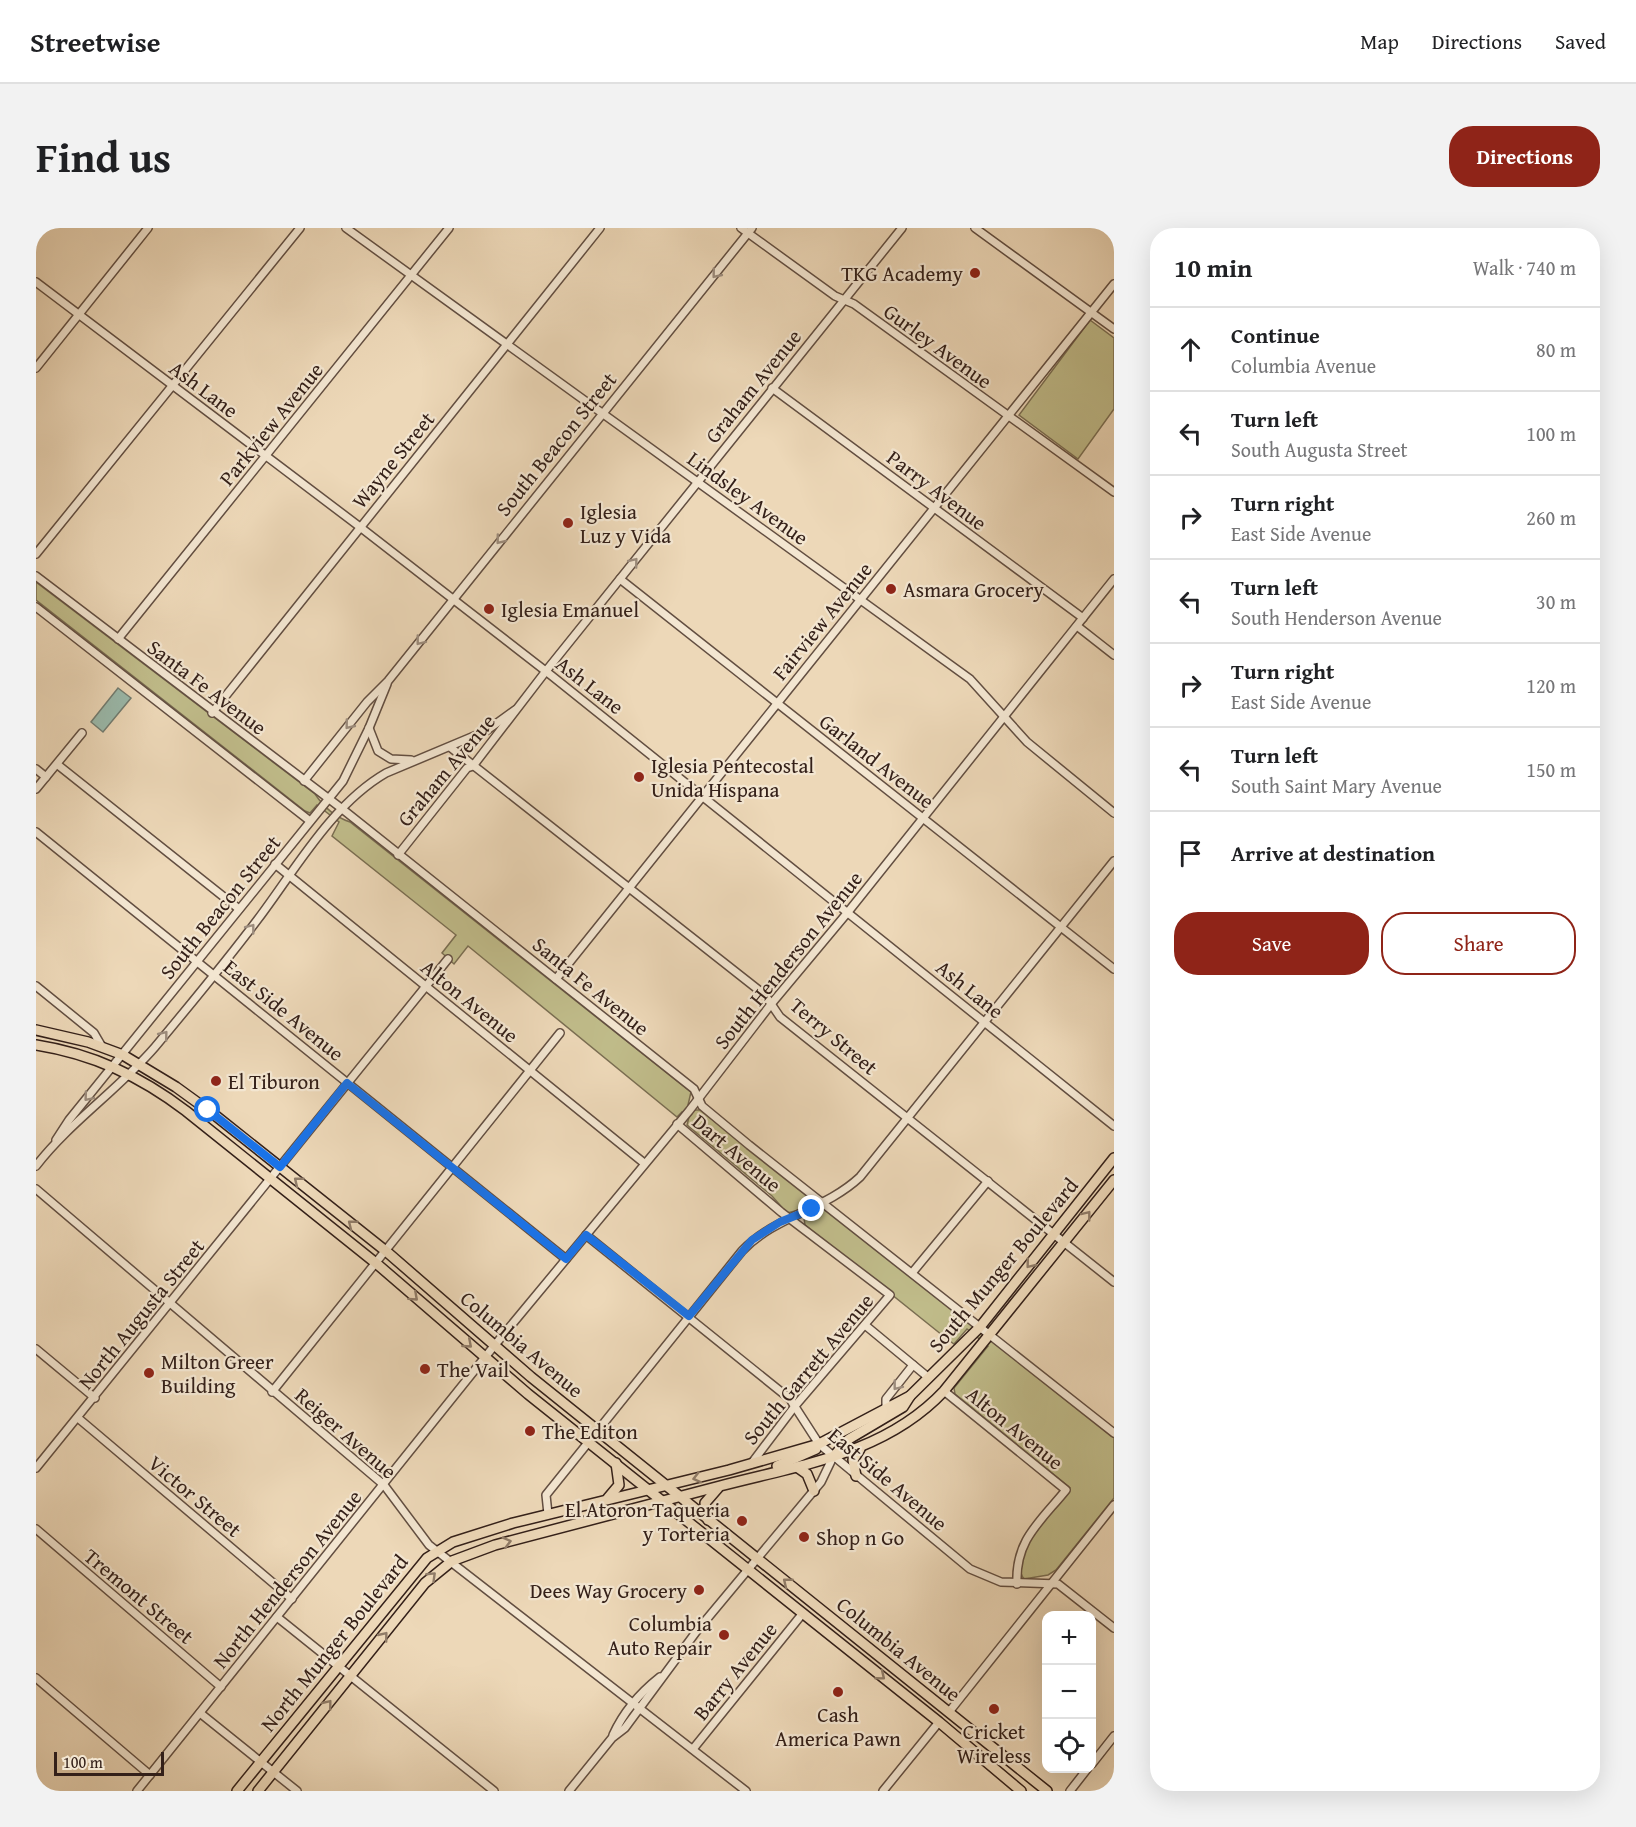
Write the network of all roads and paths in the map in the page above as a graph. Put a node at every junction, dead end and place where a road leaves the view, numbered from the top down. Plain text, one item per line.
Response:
1 (148, 228) edge
2 (300, 228) edge
3 (346, 228) edge
4 (449, 228) edge
5 (600, 228) edge
6 (741, 228) edge
7 (902, 228) edge
8 (975, 228) edge
9 (750, 231) edge
10 (411, 275) junction
11 (36, 282) edge
12 (1114, 284) edge
13 (844, 299) junction
14 (1091, 313) junction
15 (79, 315) junction
16 (1114, 329) edge
17 (507, 343) junction
18 (36, 368) edge
19 (173, 385) junction
20 (772, 388) junction
21 (602, 413) junction
22 (1008, 418) junction
23 (266, 457) junction
24 (697, 482) junction
25 (1114, 492) edge
26 (934, 508) junction
27 (360, 527) junction
28 (36, 554) edge
29 (36, 576) edge
30 (620, 579) junction
31 (1114, 579) edge
32 (452, 600) junction
33 (861, 601) junction
34 (36, 607) edge
35 (1083, 618) junction
36 (1077, 626) junction
37 (118, 639) junction
38 (1114, 655) edge
39 (546, 671) junction
40 (388, 681) junction
41 (777, 703) junction
42 (519, 706) junction
43 (212, 713) junction
44 (1003, 717) junction
45 (369, 728) junction
46 (82, 733) dead end
47 (450, 747) junction
48 (412, 760) junction
49 (58, 765) junction
50 (473, 766) junction
51 (36, 770) edge
52 (46, 777) junction
53 (304, 781) junction
54 (36, 789) edge
55 (704, 796) junction
56 (329, 799) junction
57 (341, 808) junction
58 (1114, 813) edge
59 (923, 818) junction
60 (310, 821) junction
61 (36, 832) edge
62 (398, 855) junction
63 (1114, 861) edge
64 (275, 864) junction
65 (290, 877) junction
66 (630, 888) junction
67 (239, 909) junction
68 (848, 912) junction
69 (1061, 927) junction
70 (448, 959) dead end
71 (198, 962) junction
72 (1114, 969) edge
73 (215, 974) junction
74 (556, 979) junction
75 (36, 986) edge
76 (425, 986) junction
77 (772, 1003) junction
78 (985, 1022) junction
79 (36, 1030) edge
80 (560, 1034) dead end
81 (36, 1045) edge
82 (101, 1045) junction
83 (123, 1055) junction
84 (139, 1064) junction
85 (114, 1066) junction
86 (530, 1070) junction
87 (129, 1073) junction
88 (347, 1083) junction
89 (698, 1098) junction
90 (908, 1118) junction
91 (677, 1124) junction
92 (1114, 1126) edge
93 (56, 1140) junction
94 (1114, 1158) edge
95 (644, 1163) junction
96 (36, 1166) edge
97 (280, 1167) junction
98 (452, 1167) junction
99 (271, 1179) junction
100 (1114, 1180) edge
101 (988, 1181) junction
102 (36, 1189) edge
103 (824, 1203) junction
104 (791, 1218) junction
105 (1054, 1234) junction
106 (586, 1235) junction
107 (1065, 1243) junction
108 (387, 1252) junction
109 (566, 1259) junction
110 (377, 1264) junction
111 (912, 1273) junction
112 (1114, 1282) edge
113 (890, 1295) joint
114 (171, 1303) junction
115 (689, 1316) junction
116 (865, 1324) junction
117 (980, 1327) junction
118 (989, 1334) junction
119 (494, 1346) junction
120 (36, 1349) edge
121 (485, 1358) junction
122 (913, 1365) junction
123 (929, 1378) junction
124 (944, 1391) junction
125 (272, 1392) junction
126 (910, 1396) junction
127 (95, 1398) junction
128 (795, 1406) junction
129 (886, 1409) junction
130 (78, 1418) junction
131 (598, 1431) junction
132 (1114, 1433) edge
133 (589, 1442) junction
134 (819, 1444) junction
135 (862, 1447) junction
136 (833, 1457) junction
137 (616, 1463) junction
138 (751, 1464) junction
139 (797, 1467) junction
140 (36, 1468) edge
141 (771, 1473) junction
142 (856, 1476) junction
143 (384, 1485) junction
144 (665, 1485) junction
145 (722, 1485) junction
146 (648, 1490) junction
147 (814, 1491) junction
148 (679, 1497) junction
149 (605, 1500) junction
150 (663, 1501) junction
151 (1114, 1505) edge
152 (548, 1514) junction
153 (708, 1520) junction
154 (36, 1530) edge
155 (437, 1551) junction
156 (758, 1558) junction
157 (452, 1561) junction
158 (748, 1569) junction
159 (1017, 1584) junction
160 (1050, 1584) junction
161 (292, 1599) junction
162 (803, 1613) junction
163 (277, 1617) junction
164 (1114, 1628) edge
165 (868, 1647) junction
166 (859, 1658) junction
167 (337, 1666) junction
168 (351, 1677) junction
169 (36, 1678) edge
170 (221, 1687) junction
171 (637, 1706) junction
172 (949, 1712) junction
173 (200, 1713) junction
174 (939, 1722) junction
175 (1113, 1739) edge
176 (693, 1749) junction
177 (1096, 1759) edge
178 (261, 1761) junction
179 (273, 1772) junction
180 (1084, 1773) edge
181 (150, 1775) junction
182 (137, 1791) edge
183 (237, 1791) edge
184 (258, 1791) edge
185 (297, 1791) edge
186 (494, 1791) edge
187 (569, 1791) edge
188 (746, 1791) edge
189 (883, 1791) edge
190 (1021, 1791) edge
191 (1047, 1791) edge
192 (1070, 1791) edge

1 - 15 street
2 - 19 street
3 - 10 street, Lindsley Avenue
4 - 10 street, Parkview Avenue
5 - 17 street, Wayne Street
6 - 9 street, Gurley Avenue
7 - 13 street, Graham Avenue
8 - 14 street
9 - 13 street, Gurley Avenue
9 -> 21 street, South Beacon Street
10 - 17 street, Lindsley Avenue
10 - 23 street, Parkview Avenue
11 - 15 street, Ash Lane
12 - 14 street, Fairview Avenue
13 - 20 street, Graham Avenue
13 - 22 street, Gurley Avenue
14 - 16 street
14 - 22 street, Fairview Avenue
15 - 18 street
15 - 19 street, Ash Lane
17 - 21 street, Lindsley Avenue
17 - 27 street, Wayne Street
19 - 23 street, Ash Lane
19 - 28 street
20 - 24 street, Graham Avenue
20 - 26 street, Parry Avenue
21 - 24 street, Lindsley Avenue
21 -> 32 street, South Beacon Street
22 - 25 street, Gurley Avenue
22 - 26 street, Fairview Avenue
23 - 27 street, Ash Lane
23 - 37 street, Parkview Avenue
30 -> 24 street, Graham Avenue
24 - 33 street, Lindsley Avenue
26 - 33 street, Fairview Avenue
26 - 35 street, Parry Avenue
27 - 32 street, Ash Lane
27 - 43 street, Wayne Street
29 - 37 street, Santa Fe Avenue
30 - 39 street, Graham Avenue
30 - 41 street, Garland Avenue
31 - 35 street, South Henderson Avenue
32 - 39 street, Ash Lane
32 -> 40 street, South Beacon Street
33 - 41 street, Fairview Avenue
33 - 44 street, Lindsley Avenue
34 - 60 street, Santa Fe Avenue
35 - 36 street, South Henderson Avenue
36 - 38 street
36 - 44 street, South Henderson Avenue
37 - 43 street, Santa Fe Avenue
39 - 42 street, Graham Avenue
39 - 55 street, Ash Lane
40 - 45 street, South Beacon Street
40 -> 53 street, South Beacon Street
41 - 55 street, Fairview Avenue
41 - 59 street, Garland Avenue
42 - 47 street, Graham Avenue
42 - 50 street, Graham Avenue
43 - 53 street, Santa Fe Avenue
44 - 58 street, Lindsley Avenue
44 - 59 street, South Henderson Avenue
45 - 48 street
45 - 56 street, South Beacon Street
46 - 49 street
47 - 48 street, Graham Avenue
47 - 50 street, Terry Street
48 - 57 street, Graham Avenue
49 - 52 street
49 - 67 street
50 - 62 street, Graham Avenue
50 - 66 street, Terry Street
51 - 52 street
52 - 54 street
53 - 56 street, Santa Fe Avenue
55 - 66 street, Fairview Avenue
55 - 68 street, Ash Lane
56 - 57 street, Santa Fe Avenue
56 - 60 street, South Beacon Street
57 - 62 street, Santa Fe Avenue
57 - 65 street, South Beacon Street
59 - 68 street, South Henderson Avenue
59 - 69 street, Garland Avenue
60 - 64 street, South Beacon Street
61 - 71 street, East Side Avenue
62 - 74 street, Santa Fe Avenue
63 - 69 street
64 - 65 street, Alton Avenue
64 - 67 street, South Beacon Street
73 -> 65 street, South Beacon Street
65 - 76 street, Alton Avenue
66 - 74 street, Fairview Avenue
66 - 77 street, Terry Street
67 - 71 street, South Beacon Street
68 - 77 street, South Henderson Avenue
68 - 78 street, Ash Lane
69 - 72 street, Garland Avenue
69 - 78 street
70 - 76 street, North Augusta Street
71 - 73 street, East Side Avenue
71 - 83 street, South Beacon Street
84 -> 73 street, South Beacon Street
73 - 88 street, East Side Avenue
74 - 89 street, Santa Fe Avenue
75 - 82 street
76 - 86 street, Alton Avenue
76 - 88 street, North Augusta Street
77 - 89 street, South Henderson Avenue
77 - 90 street, Terry Street
78 - 90 street
78 - 92 street, Ash Lane
79 - 82 main road, Columbia Avenue
80 - 86 street
81 - 85 main road, Columbia Avenue
82 - 83 main road, Columbia Avenue
83 - 84 main road, Columbia Avenue
83 - 85 street, South Beacon Street
84 - 87 street, South Beacon Street
84 - 97 main road, Columbia Avenue
85 - 87 main road, Columbia Avenue
85 -> 93 street, South Beacon Street
86 - 95 street, Alton Avenue
86 - 98 street
87 - 93 street, South Beacon Street
87 - 99 main road, Columbia Avenue
88 - 97 street, North Augusta Street
88 - 98 street, East Side Avenue
89 - 91 street, South Henderson Avenue
89 - 103 street, Santa Fe Avenue
90 - 101 street, Terry Street
90 - 103 street
91 - 95 street, South Henderson Avenue
91 - 104 street, Dart Avenue
93 - 96 street
94 - 105 main road, South Munger Boulevard
95 - 106 street, South Henderson Avenue
97 - 99 street, North Augusta Street
108 -> 97 main road, Columbia Avenue
98 - 108 street
98 - 109 street, East Side Avenue
99 - 110 main road, Columbia Avenue
99 - 114 street, North Augusta Street
107 -> 100 main road, South Munger Boulevard
101 - 105 street, Terry Street
101 - 111 street
102 - 114 street, Reiger Avenue
103 - 104 street
103 - 111 street, Santa Fe Avenue
104 - 113 street, Dart Avenue
104 - 115 street
105 - 107 street, Terry Street
105 -> 117 main road, South Munger Boulevard
106 - 109 street, South Henderson Avenue
106 - 115 street, East Side Avenue
107 - 112 street, Terry Street
107 - 118 main road, South Munger Boulevard
108 - 110 street
108 - 119 main road, Columbia Avenue
109 - 119 street, South Henderson Avenue
110 -> 121 main road, Columbia Avenue
110 - 125 street
111 - 117 street, Santa Fe Avenue
113 - 116 street, South Garrett Avenue
114 - 125 street, Reiger Avenue
114 - 127 street, North Augusta Street
115 - 128 street, East Side Avenue
115 - 131 street
116 - 122 street
116 - 128 street, South Garrett Avenue
117 - 118 street, Santa Fe Avenue
117 - 123 main road, South Munger Boulevard
118 - 124 main road, South Munger Boulevard
118 - 132 street, Santa Fe Avenue
119 - 121 street, South Henderson Avenue
119 - 131 main road, Columbia Avenue
120 - 127 street
121 - 133 main road, Columbia Avenue
121 - 143 street, North Henderson Avenue
122 - 123 street
122 -> 129 street
123 - 126 main road, South Munger Boulevard
124 - 135 main road, South Munger Boulevard
124 - 159 street, Alton Avenue
125 - 143 street, Reiger Avenue
126 - 129 main road, South Munger Boulevard
126 - 136 main road
127 - 130 street, North Augusta Street
128 - 134 street, East Side Avenue
128 - 138 street, South Garrett Avenue
129 - 134 main road, South Munger Boulevard
130 - 140 street, North Augusta Street
130 - 161 street, Victor Street
131 - 133 street
131 - 144 main road, Columbia Avenue
133 - 137 main road, Columbia Avenue
133 - 152 street
134 - 136 street, East Side Avenue
134 - 138 main road, South Munger Boulevard
134 - 141 main road
135 - 136 main road, South Munger Boulevard
135 - 142 main road
136 - 139 main road, South Munger Boulevard
136 - 142 street, East Side Avenue
136 - 147 street
137 - 146 main road, Columbia Avenue
137 - 149 main road
138 -> 144 main road, South Munger Boulevard
139 - 141 main road, South Munger Boulevard
139 - 147 main road
141 - 145 main road, South Munger Boulevard
142 - 159 street, East Side Avenue
143 - 155 street, Reiger Avenue
143 - 161 street, North Henderson Avenue
144 - 146 main road, South Munger Boulevard
144 - 148 main road, Columbia Avenue
145 - 148 main road, South Munger Boulevard
145 - 153 main road
146 - 149 main road, North Munger Boulevard
146 - 150 main road, Columbia Avenue
147 - 156 street
148 - 150 main road, South Munger Boulevard
148 - 153 main road, Columbia Avenue
149 - 152 main road, North Munger Boulevard
157 -> 150 main road, North Munger Boulevard
150 - 158 main road, Columbia Avenue
151 - 160 street
152 - 155 main road, North Munger Boulevard
153 - 156 main road, Columbia Avenue
154 - 170 street, Tremont Street
155 - 157 street, Reiger Avenue
155 - 167 main road, North Munger Boulevard
156 - 158 street
165 -> 156 main road, Columbia Avenue
168 -> 157 main road, North Munger Boulevard
157 - 171 street, Reiger Avenue
158 - 162 main road, Columbia Avenue
158 - 171 street
159 - 160 street, East Side Avenue
160 - 164 street, East Side Avenue
160 - 172 street
161 - 163 street, North Henderson Avenue
162 - 166 main road, Columbia Avenue
162 - 176 street, Barry Avenue
163 - 167 street
163 - 170 street, North Henderson Avenue
165 - 166 main road
165 - 172 main road, Columbia Avenue
166 -> 174 main road, Columbia Avenue
167 - 168 street
167 - 178 main road, North Munger Boulevard
179 -> 168 main road, North Munger Boulevard
168 - 186 street
169 - 181 street
170 - 173 street, North Henderson Avenue
171 - 176 street, Reiger Avenue
171 - 187 street
172 - 174 main road
172 - 191 main road, Columbia Avenue
173 - 178 street
173 - 181 street, North Henderson Avenue
174 - 189 street
174 - 190 main road, Columbia Avenue
175 - 177 street
176 - 188 street, Reiger Avenue
178 - 179 street
178 - 183 main road, North Munger Boulevard
179 - 184 main road, North Munger Boulevard
179 - 185 street
180 - 192 street
181 - 182 street, North Henderson Avenue

